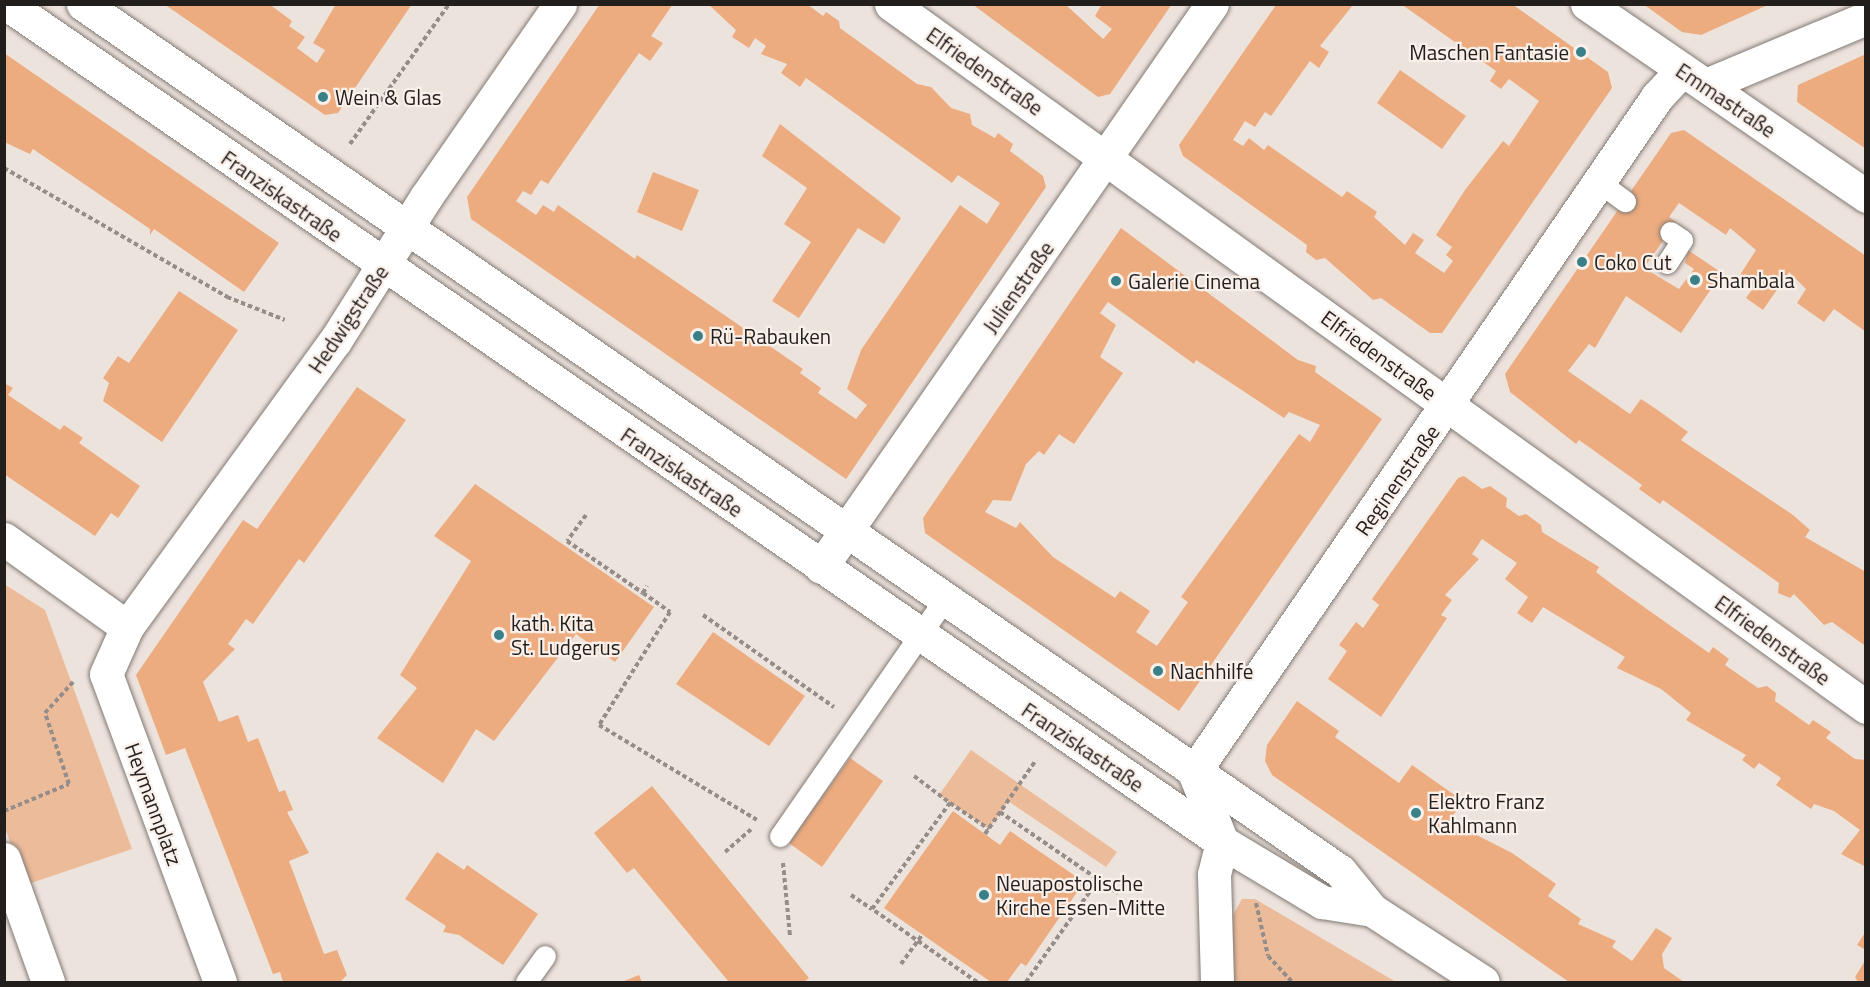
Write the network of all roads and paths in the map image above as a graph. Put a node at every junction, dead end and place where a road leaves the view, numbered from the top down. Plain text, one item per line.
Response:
1 (7, 4) edge
2 (83, 4) edge
3 (449, 4) edge
4 (560, 4) edge
5 (891, 4) edge
6 (1212, 4) edge
7 (1587, 4) edge
8 (1866, 18) edge
9 (1694, 77) junction
10 (350, 144) dead end
11 (1107, 158) junction
12 (4, 168) edge
13 (1866, 196) edge
14 (407, 228) junction
15 (1670, 232) dead end
16 (1667, 262) dead end
17 (384, 266) junction
18 (285, 320) dead end
19 (1449, 405) junction
20 (586, 515) dead end
21 (848, 530) junction
22 (4, 539) edge
23 (821, 567) junction
24 (647, 586) dead end
25 (643, 593) junction
26 (944, 600) junction
27 (703, 615) dead end
28 (127, 627) junction
29 (919, 635) junction
30 (76, 679) dead end
31 (1866, 707) edge
32 (856, 723) junction
33 (1036, 760) dead end
34 (1194, 772) junction
35 (914, 776) dead end
36 (950, 803) junction
37 (4, 811) edge
38 (1000, 812) junction
39 (760, 821) junction
40 (989, 829) junction
41 (985, 834) dead end
42 (780, 836) junction
43 (1222, 842) junction
44 (726, 852) dead end
45 (4, 859) edge
46 (1098, 880) junction
47 (1254, 890) dead end
48 (1118, 893) dead end
49 (851, 895) dead end
50 (872, 909) junction
51 (1372, 910) junction
52 (922, 935) dead end
53 (790, 936) dead end
54 (917, 941) junction
55 (545, 956) dead end
56 (901, 964) dead end
57 (48, 982) edge
58 (220, 982) edge
59 (526, 982) edge
60 (977, 982) edge
61 (1026, 982) edge
62 (1217, 982) edge
63 (1292, 982) edge
64 (1484, 982) edge

1 - 17 street, Franziskastraße
2 - 14 street, Franziskastraße
3 - 10 path
4 - 14 street, Hedwigstraße
5 - 11 street, Elfriedenstraße
6 - 11 street, Julienstraße
7 - 9 street, Emmastraße
8 - 9 street
9 - 13 street, Emmastraße
9 - 19 street, Reginenstraße
11 - 19 street, Elfriedenstraße
11 - 21 street, Julienstraße
12 - 18 path
14 - 17 street, Hedwigstraße
14 - 21 street, Franziskastraße
15 - 16 lane
17 - 23 street, Franziskastraße
17 - 28 street, Hedwigstraße
19 - 31 street, Elfriedenstraße
19 - 34 street, Reginenstraße
20 - 25 path
21 - 23 street, Julienstraße
21 - 26 street, Franziskastraße
22 - 28 street
23 - 29 street, Franziskastraße
24 - 25 path
25 - 39 path
26 - 29 lane
26 - 34 street, Franziskastraße
27 - 32 path
28 - 58 street, Heymannplatz
29 - 32 lane
29 - 43 street, Franziskastraße
30 - 37 path
32 - 42 lane
33 - 38 path
34 - 43 street
34 - 51 street, Franziskastraße
35 - 36 path
36 - 40 path
36 - 50 path
38 - 40 path
38 - 46 path
39 - 42 path
39 - 44 path
40 - 41 path
42 - 53 path
43 - 51 street, Franziskastraße
43 - 62 street
45 - 57 street
46 - 48 path
46 - 61 path
47 - 63 path
49 - 50 path
50 - 54 path
51 - 64 street, Franziskastraße
52 - 54 path
54 - 56 path
54 - 60 path
55 - 59 lane

